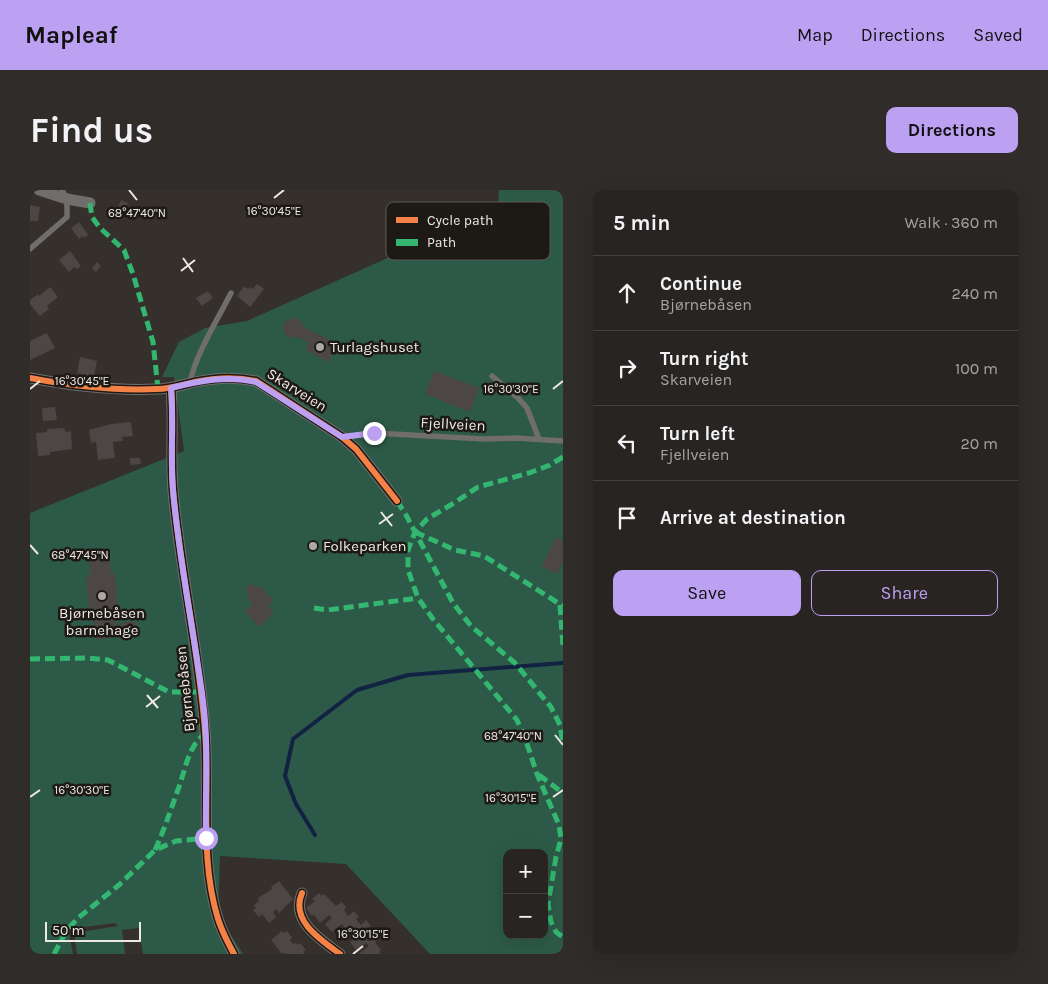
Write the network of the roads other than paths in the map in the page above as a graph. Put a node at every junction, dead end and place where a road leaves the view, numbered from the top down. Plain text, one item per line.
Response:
1 (39, 190) edge
2 (65, 195) edge
3 (90, 203) dead end
4 (30, 249) edge
5 (231, 293) dead end
6 (492, 376) dead end
7 (30, 378) edge
8 (190, 383) junction
9 (171, 388) junction
10 (342, 437) junction
11 (539, 439) junction
12 (563, 441) edge
13 (397, 501) dead end
14 (302, 893) dead end
15 (234, 954) edge
16 (340, 954) edge

1 - 2 street
2 - 3 street
2 - 4 lane
5 - 8 lane
6 - 11 lane
7 - 9 street, Skarveien
8 - 9 street, Skarveien
8 - 10 street, Skarveien
9 - 15 street, Bjørnebåsen
10 - 11 lane, Fjellveien
10 - 13 street, Skarveien
11 - 12 lane, Fjellveien
14 - 16 street

